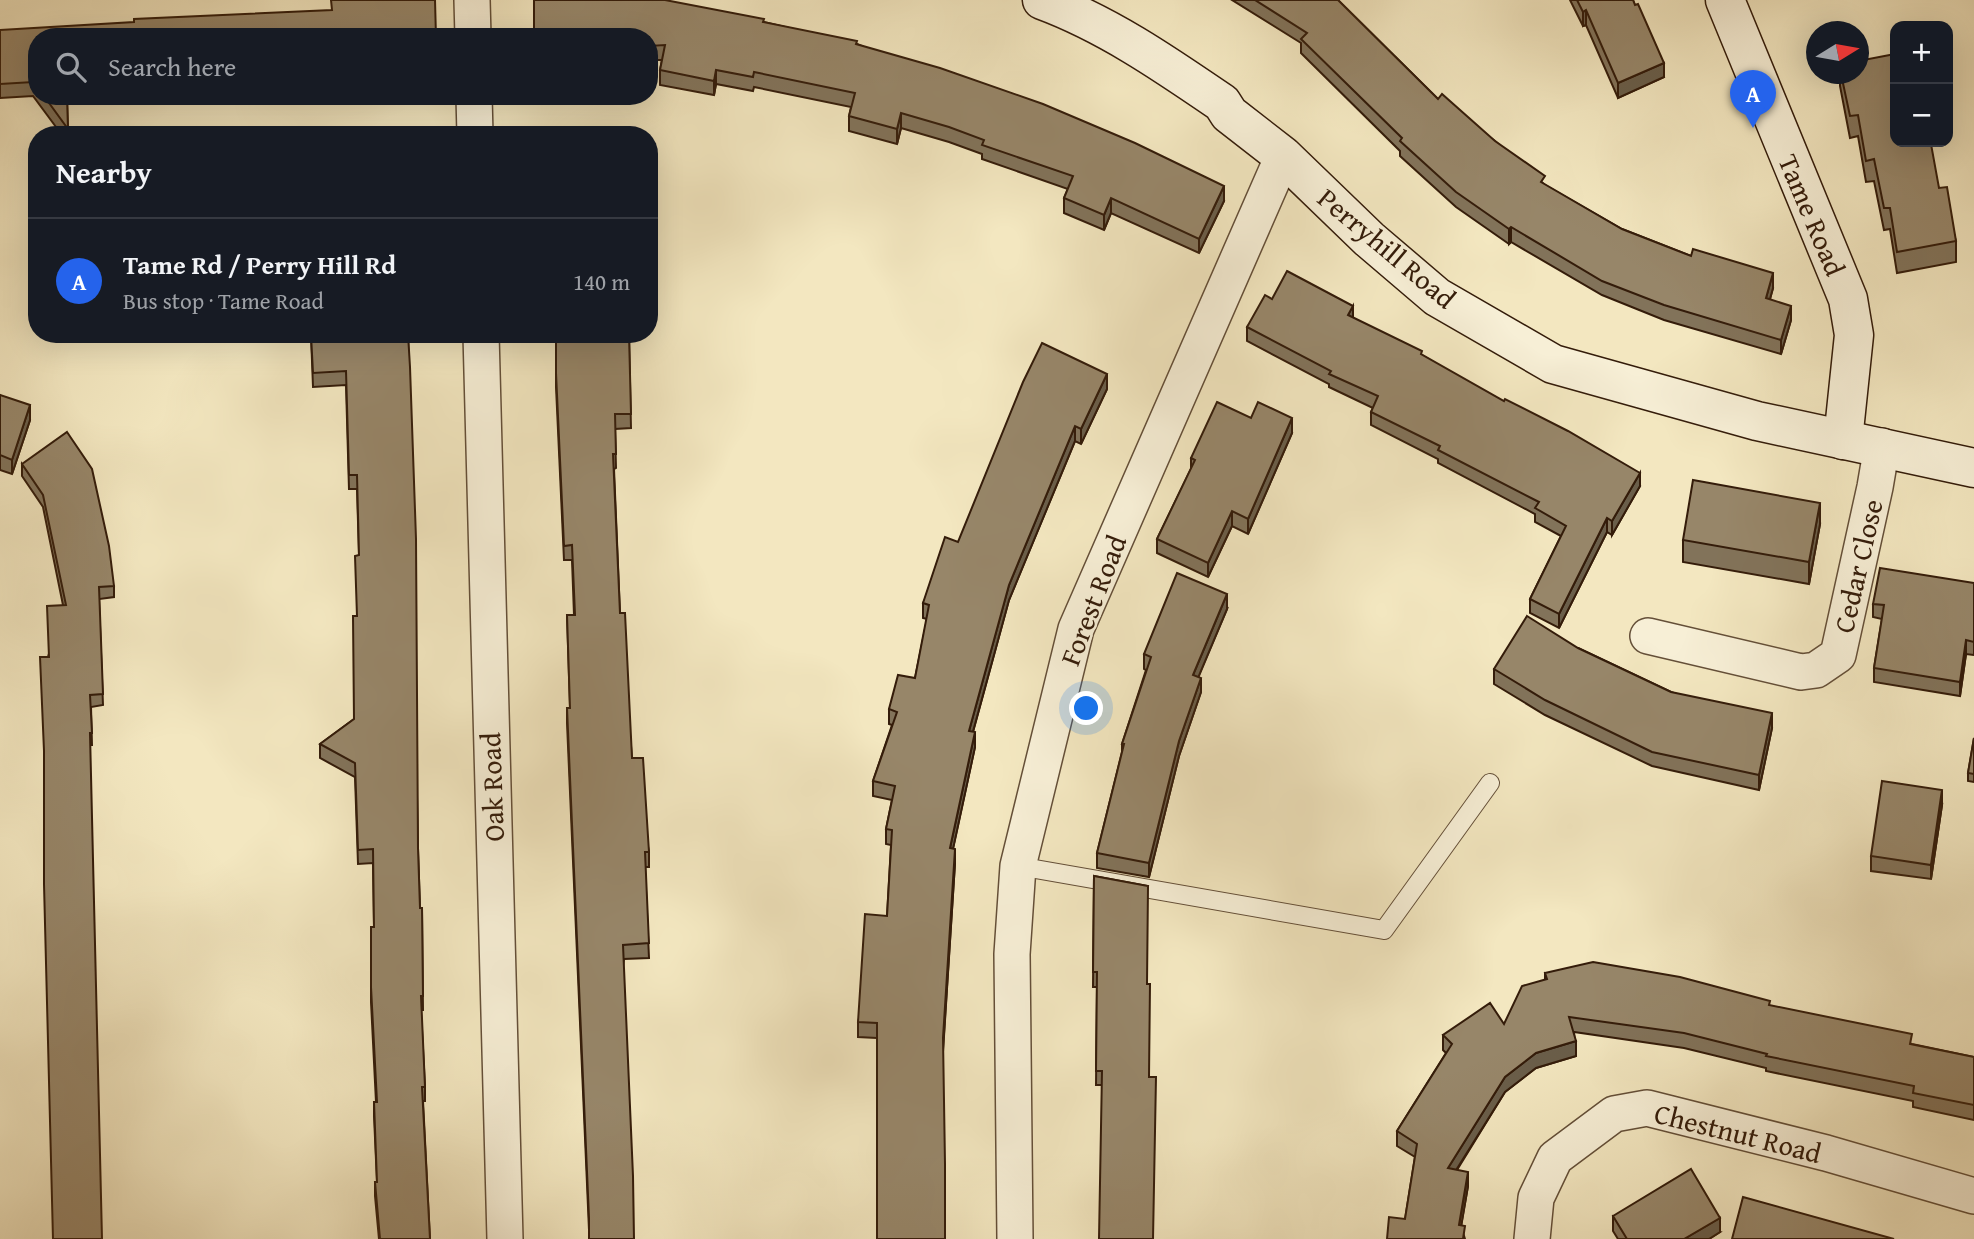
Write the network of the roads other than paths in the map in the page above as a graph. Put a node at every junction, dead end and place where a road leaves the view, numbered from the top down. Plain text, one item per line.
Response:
1 (472, 0) edge
2 (1042, 0) edge
3 (1725, 0) edge
4 (473, 28) edge
5 (474, 105) edge
6 (475, 126) edge
7 (1283, 156) junction
8 (481, 343) edge
9 (1843, 439) junction
10 (1882, 446) junction
11 (1974, 468) edge
12 (1648, 636) dead end
13 (1490, 783) dead end
14 (1018, 866) junction
15 (1974, 1196) edge
16 (505, 1239) edge
17 (1015, 1239) edge
18 (1532, 1239) edge

1 - 4 street
2 - 7 street, Perryhill Road
3 - 9 street, Tame Road
5 - 6 street
7 - 9 street, Perryhill Road
7 - 14 street, Forest Road
8 - 16 street, Oak Road
9 - 10 street, Perryhill Road
10 - 11 street, Perryhill Road
10 - 12 street, Cedar Close
13 - 14 lane
14 - 17 street, Forest Road
15 - 18 street, Chestnut Road

